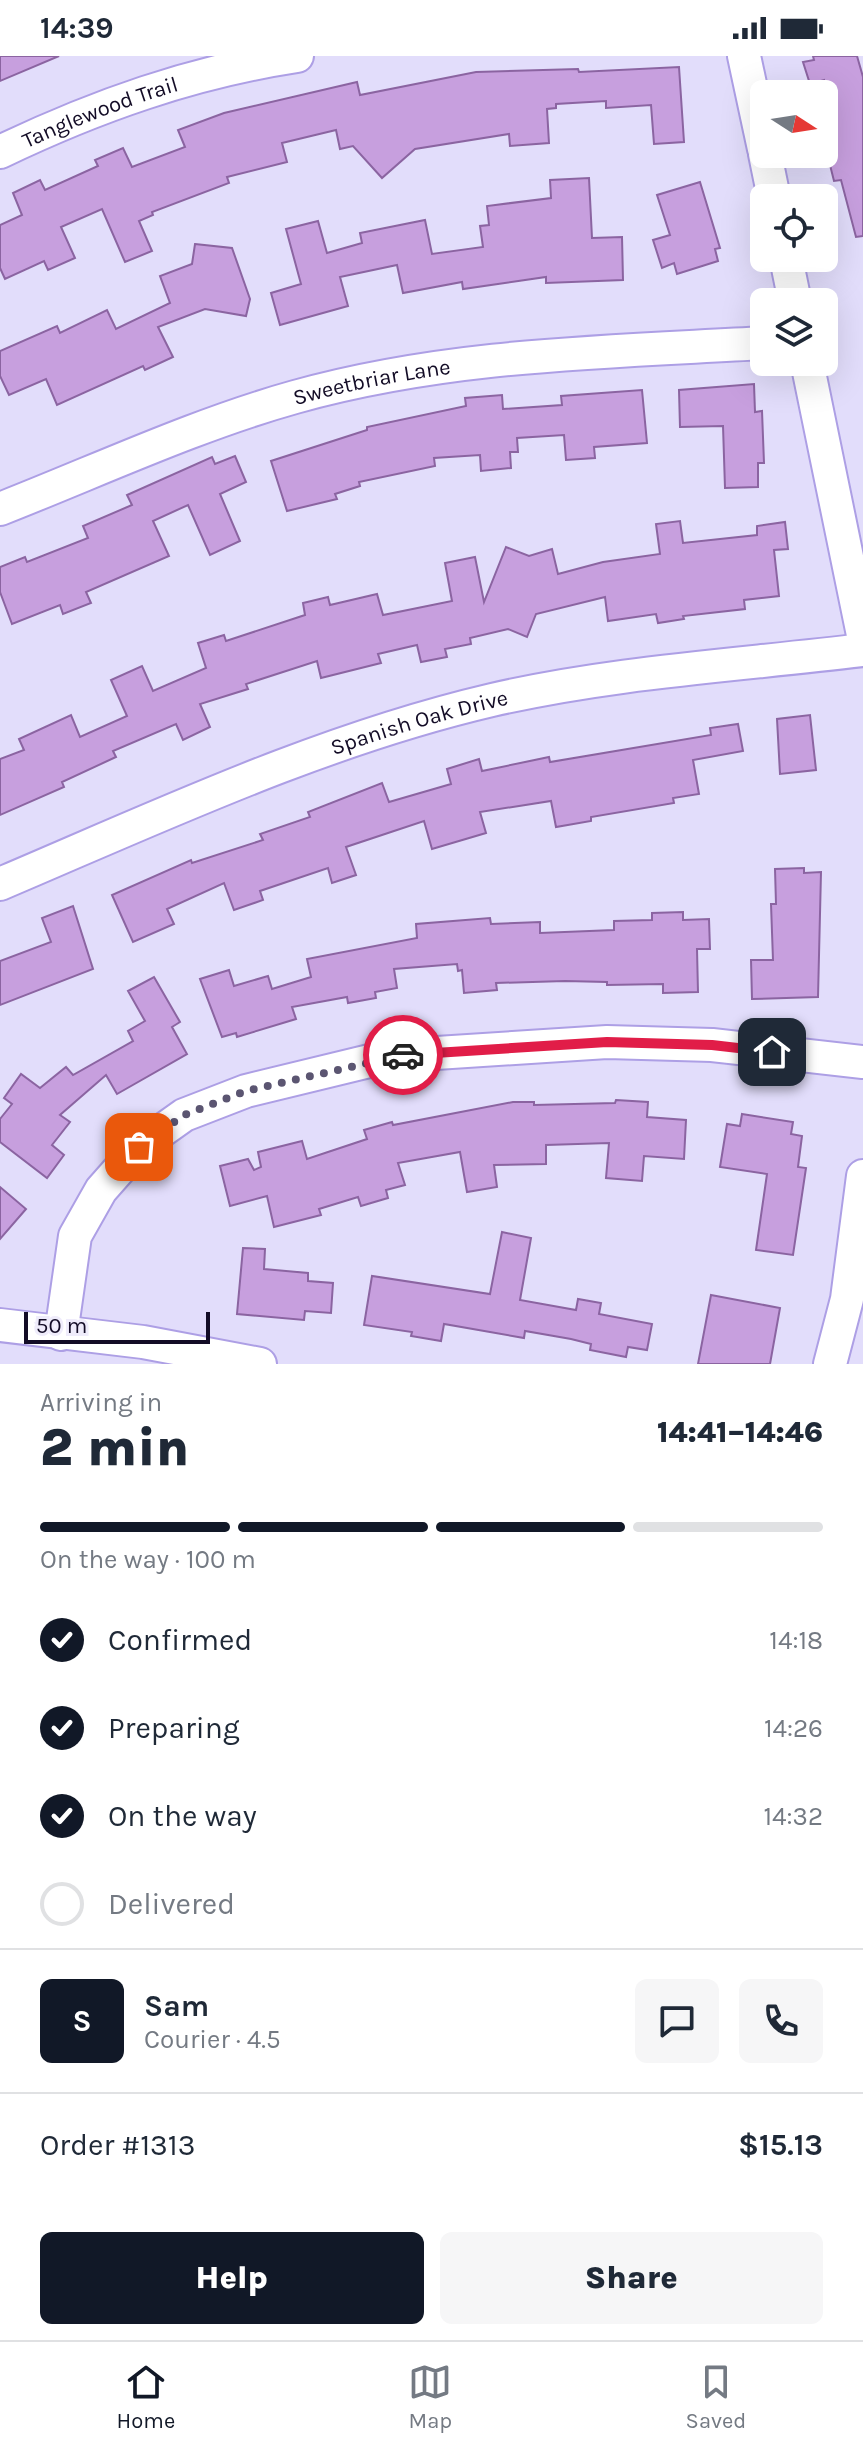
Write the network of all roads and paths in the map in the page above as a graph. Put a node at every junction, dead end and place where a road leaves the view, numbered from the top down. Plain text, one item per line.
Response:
1 (297, 56) edge
2 (744, 56) edge
3 (750, 85) edge
4 (0, 152) edge
5 (750, 344) edge
6 (810, 376) edge
7 (0, 509) edge
8 (863, 635) edge
9 (863, 650) edge
10 (0, 884) edge
11 (863, 1062) edge
12 (863, 1176) edge
13 (0, 1325) edge
14 (61, 1334) junction
15 (260, 1364) edge
16 (830, 1364) edge

1 - 4 street, Tanglewood Trail
2 - 3 street
5 - 7 street, Sweetbriar Lane
6 - 8 street
9 - 10 street, Spanish Oak Drive
11 - 14 street
12 - 16 street
13 - 14 street
14 - 15 street

